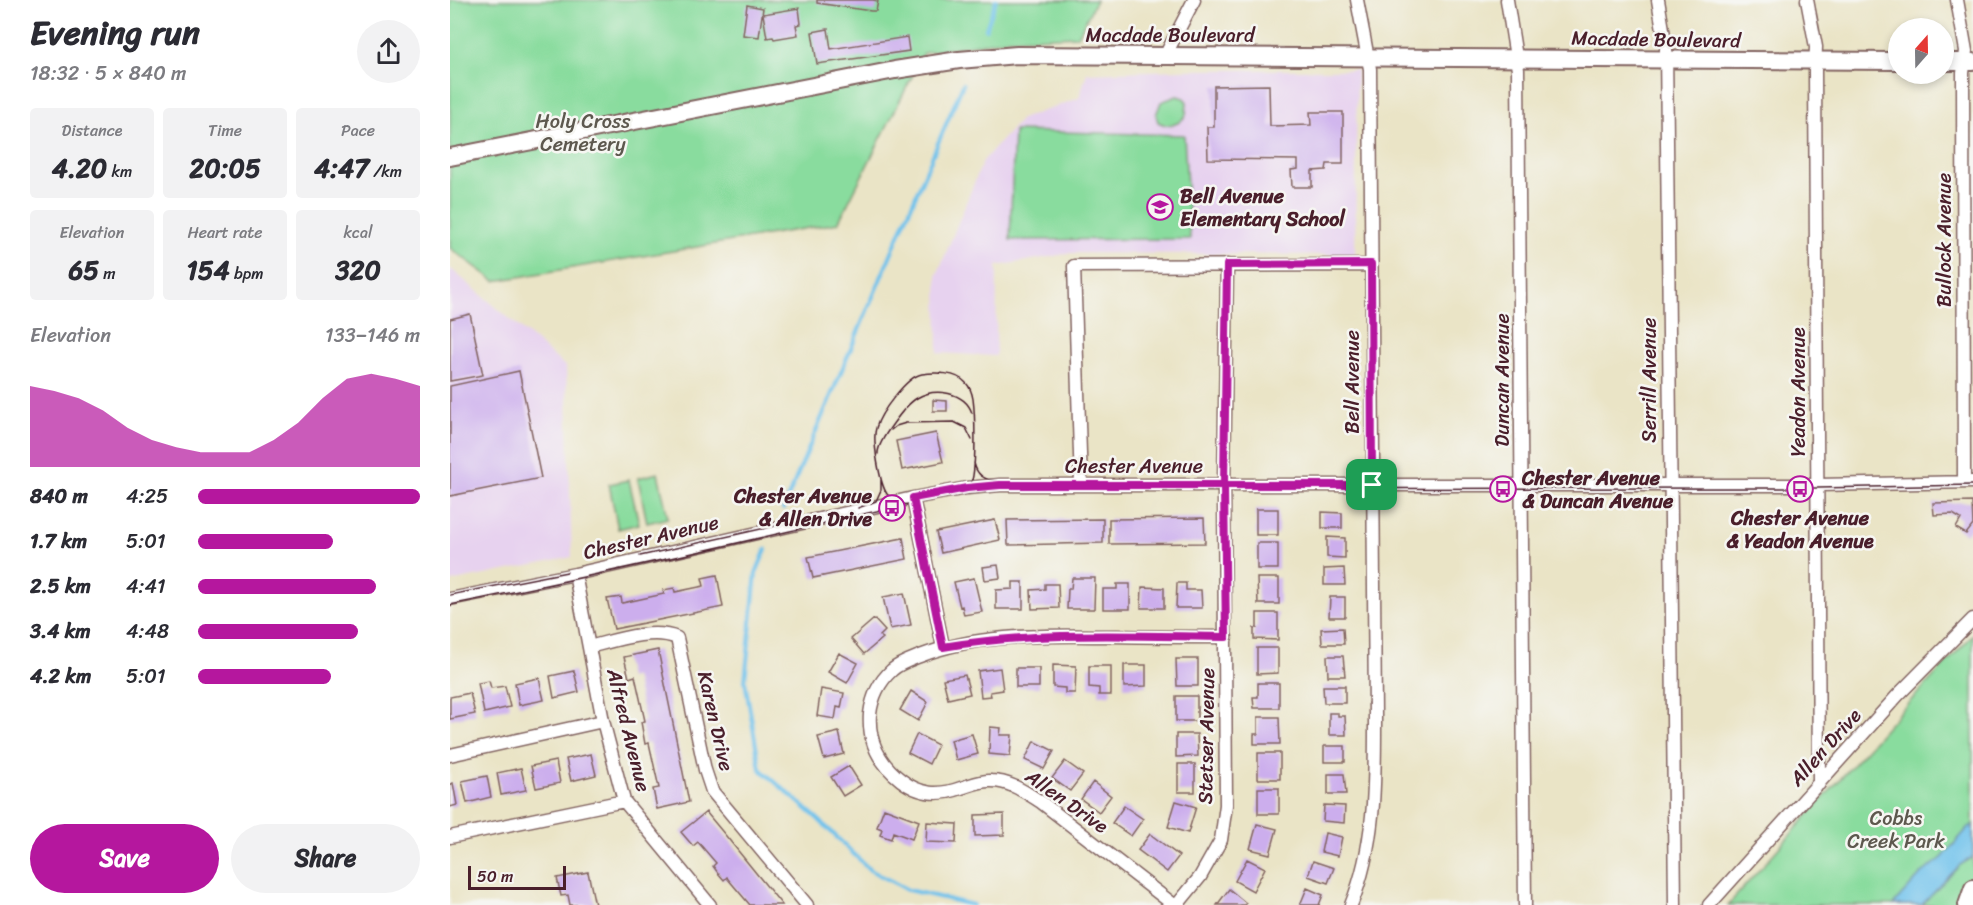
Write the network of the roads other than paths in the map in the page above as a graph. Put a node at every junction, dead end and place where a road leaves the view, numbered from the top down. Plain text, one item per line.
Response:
1 (1194, 0) edge
2 (1357, 0) edge
3 (1507, 0) edge
4 (1658, 0) edge
5 (1807, 0) edge
6 (1957, 0) edge
7 (1165, 56) junction
8 (1368, 57) junction
9 (1518, 58) junction
10 (1666, 60) junction
11 (1815, 61) junction
12 (1888, 62) edge
13 (1969, 62) edge
14 (450, 157) edge
15 (1371, 264) junction
16 (1227, 265) junction
17 (1971, 482) edge
18 (1081, 485) junction
19 (1372, 485) junction
20 (1522, 485) junction
21 (1670, 485) junction
22 (1818, 485) junction
23 (1224, 486) junction
24 (913, 498) junction
25 (575, 574) junction
26 (450, 600) edge
27 (1973, 619) edge
28 (1226, 637) junction
29 (589, 647) junction
30 (943, 647) junction
31 (603, 721) junction
32 (450, 755) edge
33 (1819, 784) junction
34 (624, 801) junction
35 (450, 837) edge
36 (1973, 888) edge
37 (710, 905) edge
38 (807, 905) edge
39 (1175, 905) edge
40 (1351, 905) edge
41 (1525, 905) edge
42 (1675, 905) edge
43 (1709, 905) edge
44 (1967, 905) edge

1 - 7 street
2 - 8 street, Bell Avenue
3 - 9 street, Duncan Avenue
4 - 10 street, Serrill Avenue
5 - 11 street, Yeadon Avenue
6 - 13 street, Bullock Avenue
7 - 8 main road, Macdade Boulevard
7 - 14 main road, Macdade Boulevard
8 - 9 main road, Macdade Boulevard
8 - 15 street, Bell Avenue
9 - 10 main road, Macdade Boulevard
9 - 20 street, Duncan Avenue
10 - 11 main road, Macdade Boulevard
10 - 21 street, Serrill Avenue
11 - 12 main road, Macdade Boulevard
11 - 22 street, Yeadon Avenue
13 - 17 street, Bullock Avenue
15 - 16 street
15 - 19 street, Bell Avenue
16 - 18 street
16 - 23 street, Stetser Avenue
17 - 22 street, Chester Avenue
18 - 23 street, Chester Avenue
18 - 24 street, Chester Avenue
19 - 20 street, Chester Avenue
19 - 23 street, Chester Avenue
19 - 40 street, Bell Avenue
20 - 21 street, Chester Avenue
20 - 41 street, Duncan Avenue
21 - 22 street, Chester Avenue
21 - 42 street, Serrill Avenue
22 - 33 street, Yeadon Avenue
23 - 28 street, Stetser Avenue
24 - 25 street, Chester Avenue
24 - 30 street
25 - 26 street, Chester Avenue
25 - 29 street, Alfred Avenue
27 - 33 street, Allen Drive
28 - 30 street, Allen Drive
28 - 39 street, Stetser Avenue
29 - 31 street, Alfred Avenue
29 - 38 street, Karen Drive
30 - 39 street, Allen Drive
31 - 32 street
31 - 34 street, Alfred Avenue
33 - 43 street, Allen Drive
34 - 35 street
34 - 37 street, Alfred Avenue
36 - 44 main road

